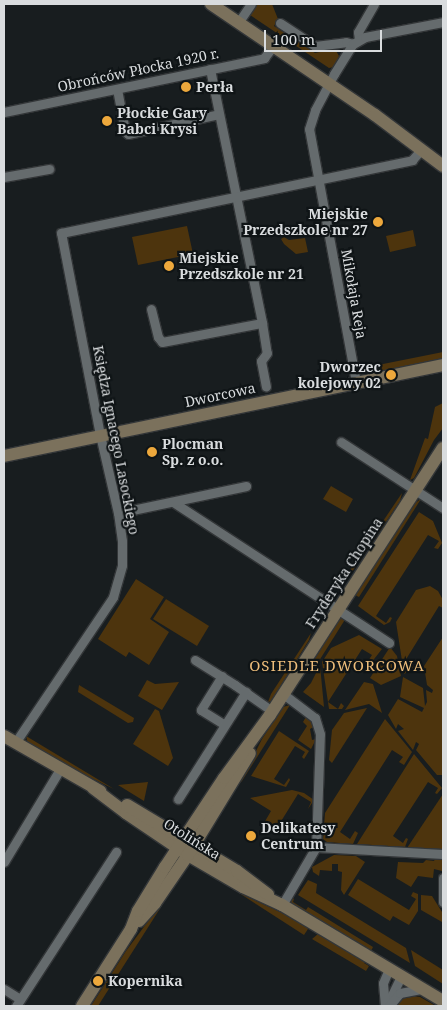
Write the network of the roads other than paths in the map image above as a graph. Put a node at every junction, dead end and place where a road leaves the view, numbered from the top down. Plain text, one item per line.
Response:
1 (211, 4) edge
2 (251, 4) edge
3 (374, 4) edge
4 (443, 22) edge
5 (238, 23) junction
6 (280, 24) dead end
7 (356, 42) junction
8 (273, 46) junction
9 (210, 69) junction
10 (329, 84) junction
11 (117, 88) junction
12 (4, 112) edge
13 (219, 114) junction
14 (421, 150) junction
15 (443, 166) edge
16 (49, 169) dead end
17 (4, 177) edge
18 (318, 181) junction
19 (236, 197) junction
20 (151, 309) dead end
21 (262, 323) junction
22 (437, 366) edge
23 (443, 373) edge
24 (356, 382) junction
25 (266, 387) dead end
26 (100, 435) junction
27 (443, 436) edge
28 (341, 442) dead end
29 (443, 448) edge
30 (4, 456) edge
31 (425, 476) junction
32 (246, 486) dead end
33 (416, 489) junction
34 (173, 502) junction
35 (443, 508) edge
36 (118, 513) junction
37 (339, 610) junction
38 (389, 643) dead end
39 (194, 660) dead end
40 (222, 676) junction
41 (246, 692) junction
42 (284, 694) junction
43 (271, 713) junction
44 (223, 724) junction
45 (4, 736) edge
46 (15, 743) junction
47 (60, 769) junction
48 (178, 799) dead end
49 (202, 823) junction
50 (165, 834) junction
51 (316, 846) junction
52 (186, 847) junction
53 (116, 852) dead end
54 (443, 854) edge
55 (208, 860) junction
56 (4, 862) edge
57 (170, 871) junction
58 (443, 878) edge
59 (443, 902) edge
60 (282, 905) junction
61 (389, 969) junction
62 (401, 976) junction
63 (4, 989) edge
64 (422, 989) junction
65 (442, 998) edge
66 (18, 1003) edge
67 (82, 1006) edge
68 (387, 1006) edge

1 - 5 street
2 - 5 street
3 - 7 street, Mikołaja Reja
4 - 7 street
5 - 8 street
6 - 7 street
7 - 10 street, Mikołaja Reja
8 - 9 street, Obrońców Płocka 1920 r.
8 - 10 street
9 - 11 street, Obrońców Płocka 1920 r.
9 - 13 street
10 - 14 street
10 - 18 street, Mikołaja Reja
11 - 12 street, Obrońców Płocka 1920 r.
11 - 13 street
13 - 19 street
14 - 15 street
14 - 18 street
16 - 17 street
18 - 19 street
18 - 24 street, Mikołaja Reja
19 - 21 street
19 - 26 street, Księdza Ignacego Lasockiego
20 - 21 street
21 - 25 street
22 - 23 street
22 - 24 street, Dworcowa
24 - 26 street, Dworcowa
26 - 30 street, Dworcowa
26 - 36 street, Księdza Ignacego Lasockiego
27 - 31 street
28 - 33 street
29 - 31 street, Fryderyka Chopina
31 - 33 street, Fryderyka Chopina
32 - 34 street
33 - 35 street
33 - 37 street, Fryderyka Chopina
34 - 36 street
34 - 37 street
36 - 46 street, Księdza Ignacego Lasockiego
37 - 38 street
37 - 42 street, Fryderyka Chopina
39 - 40 street
40 - 41 street
40 - 44 street
41 - 43 street
41 - 44 street
42 - 43 street, Fryderyka Chopina
42 - 51 street
43 - 49 street, Fryderyka Chopina
44 - 48 street
45 - 46 street, Otolińska
46 - 47 street, Otolińska
47 - 50 street, Otolińska
47 - 56 street
49 - 50 street
49 - 52 street, Fryderyka Chopina
49 - 55 street
50 - 52 street, Otolińska
50 - 57 street
51 - 54 street
51 - 60 street
52 - 55 street, Otolińska
52 - 57 street, Fryderyka Chopina
53 - 66 street
55 - 57 street
55 - 60 street, Otolińska
57 - 67 street, Fryderyka Chopina
58 - 59 street
60 - 61 street, Otolińska
61 - 62 street, Otolińska
61 - 68 street
62 - 64 street, Otolińska
62 - 68 street
63 - 66 street
64 - 65 street, Otolińska
64 - 68 street

